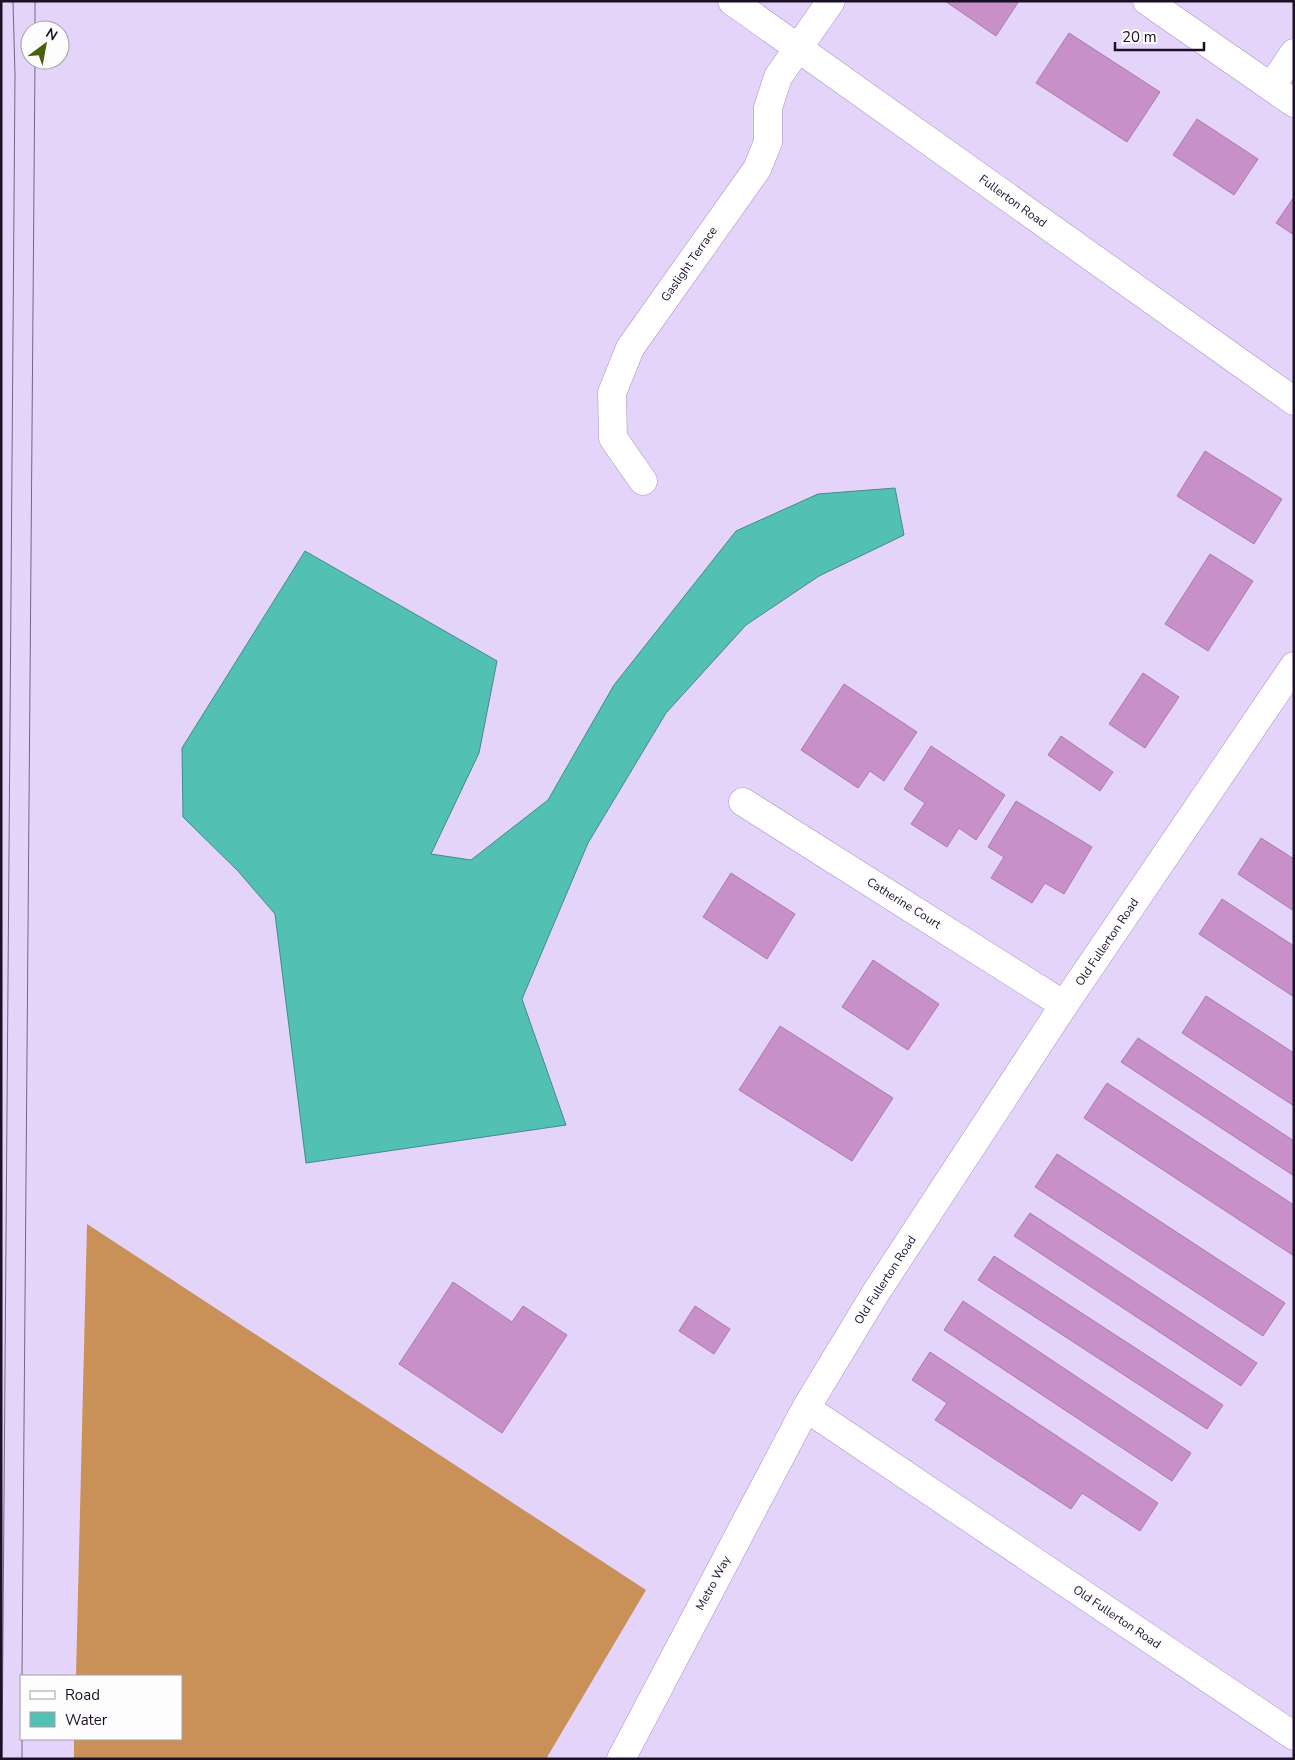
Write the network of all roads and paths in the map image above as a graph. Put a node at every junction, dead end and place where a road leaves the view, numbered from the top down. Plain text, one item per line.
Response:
1 (732, 1) edge
2 (831, 1) edge
3 (1147, 1) edge
4 (798, 48) junction
5 (1294, 53) edge
6 (1271, 87) junction
7 (1294, 103) edge
8 (1294, 401) edge
9 (643, 481) dead end
10 (1294, 666) edge
11 (744, 802) dead end
12 (1064, 1005) junction
13 (806, 1408) junction
14 (1294, 1736) edge
15 (621, 1759) edge

1 - 4 street, Fullerton Road
2 - 4 street, Gaslight Terrace
3 - 6 street
4 - 8 street, Fullerton Road
4 - 9 street, Gaslight Terrace
5 - 6 street
6 - 7 street
10 - 12 street, Old Fullerton Road
11 - 12 street, Catherine Court
12 - 13 street, Old Fullerton Road
13 - 14 street, Old Fullerton Road
13 - 15 street, Metro Way

